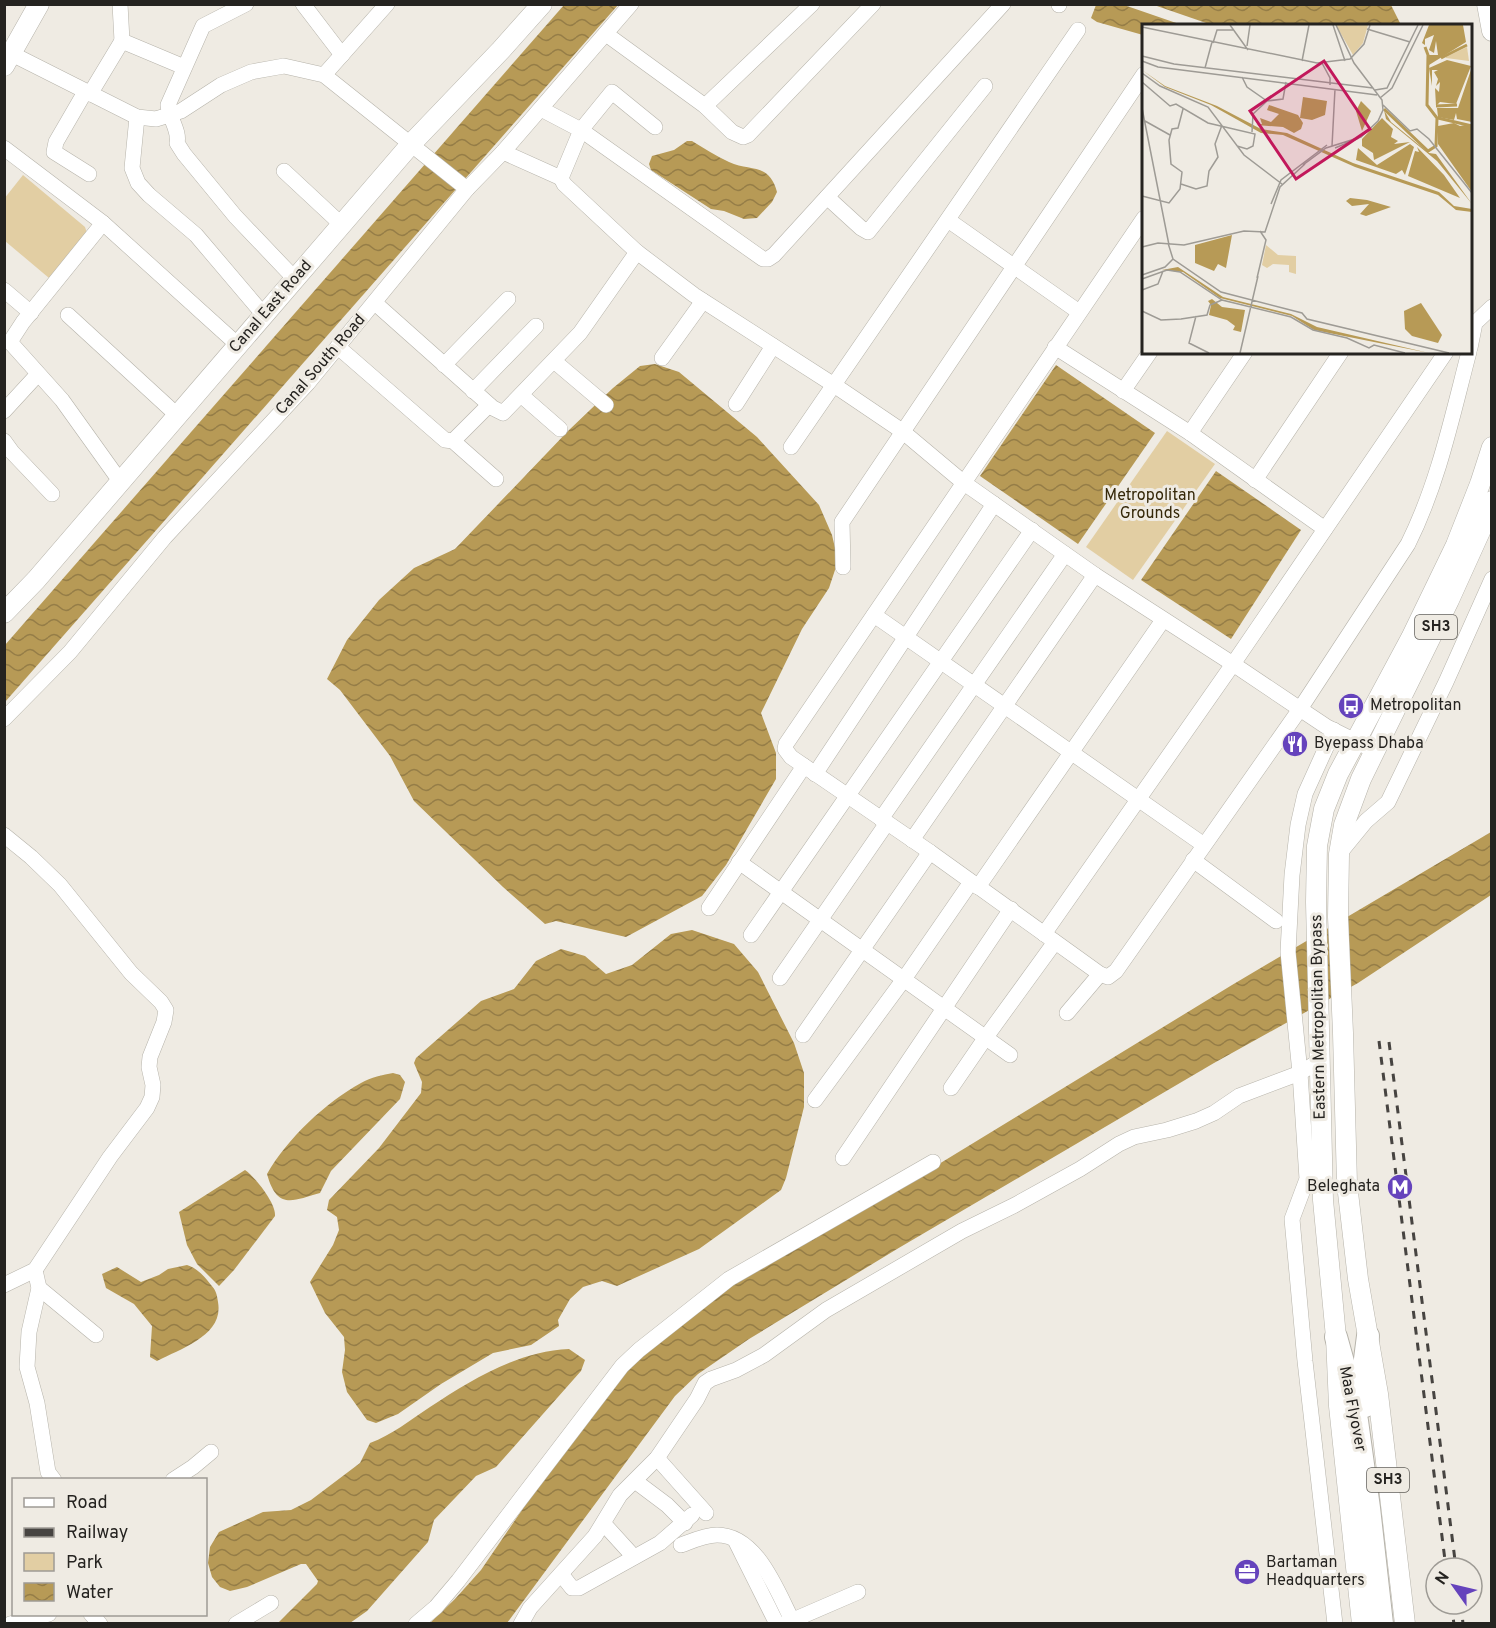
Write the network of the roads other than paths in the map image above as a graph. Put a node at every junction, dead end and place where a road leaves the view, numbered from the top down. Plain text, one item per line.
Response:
1 (120, 4) edge
2 (246, 4) edge
3 (303, 4) edge
4 (387, 4) edge
5 (542, 4) edge
6 (631, 4) edge
7 (812, 4) edge
8 (873, 4) edge
9 (1003, 4) edge
10 (1487, 4) edge
11 (38, 5) edge
12 (1078, 30) dead end
13 (1491, 31) edge
14 (606, 34) junction
15 (122, 41) junction
16 (342, 55) junction
17 (8, 60) edge
18 (184, 66) junction
19 (324, 75) junction
20 (1142, 75) edge
21 (985, 86) dead end
22 (87, 93) junction
23 (705, 106) junction
24 (541, 109) junction
25 (169, 115) junction
26 (137, 117) junction
27 (655, 127) dead end
28 (581, 130) junction
29 (4, 148) edge
30 (416, 148) junction
31 (503, 152) junction
32 (284, 171) dead end
33 (89, 174) dead end
34 (561, 178) junction
35 (465, 188) junction
36 (827, 197) junction
37 (1142, 219) edge
38 (948, 220) junction
39 (104, 222) junction
40 (342, 225) junction
41 (637, 252) junction
42 (1014, 266) junction
43 (296, 279) junction
44 (4, 290) edge
45 (508, 299) dead end
46 (703, 301) junction
47 (375, 303) junction
48 (1491, 307) edge
49 (1079, 312) junction
50 (31, 313) junction
51 (68, 315) dead end
52 (264, 315) junction
53 (1473, 322) edge
54 (536, 326) dead end
55 (238, 345) junction
56 (338, 346) junction
57 (773, 346) junction
58 (1055, 347) junction
59 (1149, 354) edge
60 (1244, 354) edge
61 (1340, 354) edge
62 (1445, 354) edge
63 (1469, 354) edge
64 (662, 358) dead end
65 (554, 361) junction
66 (444, 365) junction
67 (38, 374) junction
68 (834, 385) junction
69 (473, 391) junction
70 (1123, 391) junction
71 (521, 395) junction
72 (736, 404) dead end
73 (489, 405) junction
74 (606, 405) dead end
75 (4, 411) edge
76 (178, 416) junction
77 (560, 429) dead end
78 (902, 431) junction
79 (1190, 433) junction
80 (4, 441) edge
81 (453, 441) junction
82 (791, 447) dead end
83 (1491, 447) edge
84 (496, 479) dead end
85 (1255, 480) junction
86 (120, 481) junction
87 (964, 483) junction
88 (52, 494) dead end
89 (1491, 501) edge
90 (994, 504) junction
91 (1325, 529) junction
92 (1032, 530) junction
93 (1065, 554) junction
94 (843, 567) dead end
95 (1095, 575) junction
96 (1491, 579) edge
97 (6, 609) edge
98 (874, 615) junction
99 (1163, 620) junction
100 (905, 636) junction
101 (942, 660) junction
102 (1233, 664) junction
103 (974, 684) junction
104 (1005, 706) junction
105 (1300, 709) junction
106 (4, 719) edge
107 (1334, 730) junction
108 (1355, 740) junction
109 (1375, 751) junction
110 (1072, 752) junction
111 (809, 770) junction
112 (846, 796) junction
113 (1137, 799) junction
114 (884, 821) junction
115 (4, 835) edge
116 (912, 840) junction
117 (1204, 845) junction
118 (930, 852) junction
119 (1339, 854) junction
120 (1193, 860) junction
121 (739, 862) junction
122 (974, 884) junction
123 (780, 891) junction
124 (709, 908) dead end
125 (1011, 909) junction
126 (820, 919) junction
127 (1276, 921) dead end
128 (751, 935) dead end
129 (1050, 938) junction
130 (862, 950) junction
131 (1100, 974) junction
132 (780, 978) dead end
133 (904, 979) junction
134 (944, 1007) junction
135 (1067, 1013) dead end
136 (803, 1035) dead end
137 (986, 1037) junction
138 (1010, 1055) dead end
139 (1320, 1061) junction
140 (1300, 1073) junction
141 (951, 1088) dead end
142 (815, 1100) dead end
143 (843, 1158) dead end
144 (933, 1162) dead end
145 (35, 1270) junction
146 (4, 1285) edge
147 (39, 1288) junction
148 (96, 1335) dead end
149 (1368, 1336) junction
150 (1336, 1337) junction
151 (211, 1452) dead end
152 (657, 1458) junction
153 (53, 1478) edge
154 (174, 1478) edge
155 (635, 1481) junction
156 (694, 1517) junction
157 (604, 1524) junction
158 (735, 1539) junction
159 (681, 1545) dead end
160 (634, 1557) junction
161 (561, 1574) junction
162 (858, 1592) dead end
163 (271, 1603) dead end
164 (40, 1616) edge
165 (788, 1622) edge
166 (10, 1623) edge
167 (236, 1623) edge
168 (416, 1623) edge
169 (520, 1623) edge
170 (777, 1623) edge
171 (1335, 1623) edge
172 (1362, 1623) edge
173 (1382, 1623) edge
174 (1390, 1623) edge
175 (1405, 1623) edge

1 - 15 street
2 - 18 street
3 - 16 street
4 - 16 street
5 - 30 main road, Canal East Road
6 - 14 street, Canal South Road
7 - 23 street
8 - 23 street
9 - 36 street
10 - 13 main road
11 - 17 main road
12 - 38 street
14 - 23 street
14 - 24 street, Canal South Road
15 - 18 street
15 - 22 street
16 - 19 street
17 - 22 street
18 - 25 street
19 - 25 street
19 - 30 street
20 - 42 street
21 - 36 street
22 - 26 street
22 - 33 street
24 - 28 street
24 - 31 street, Canal South Road
25 - 26 street
25 - 43 street
26 - 52 street
27 - 28 street
28 - 34 street
28 - 36 street
29 - 39 street
30 - 35 street
30 - 40 main road, Canal East Road
31 - 34 street
31 - 35 street, Canal South Road
32 - 40 street
34 - 41 street
35 - 47 street, Canal South Road
37 - 49 street
38 - 42 street
38 - 68 street
39 - 50 street
39 - 55 street
40 - 43 main road, Canal East Road
41 - 46 street
41 - 65 street
42 - 49 street
42 - 78 street
43 - 52 main road, Canal East Road
44 - 50 street
45 - 66 street
46 - 57 street
46 - 64 street
47 - 56 street, Canal South Road
47 - 66 street
48 - 53 street
49 - 58 street
50 - 67 street
51 - 76 street
52 - 55 main road, Canal East Road
54 - 69 street
55 - 76 main road, Canal East Road
56 - 81 street
56 - 106 street, Canal South Road
57 - 68 street
57 - 72 street
58 - 70 street
58 - 87 street
59 - 70 street
60 - 79 street
61 - 85 street
62 - 91 street
63 - 105 street
65 - 71 street
65 - 74 street
66 - 69 street
67 - 75 street
67 - 86 street
68 - 78 street
68 - 82 street
69 - 73 street
70 - 79 street
71 - 73 street
71 - 77 street
73 - 81 street
76 - 86 main road, Canal East Road
78 - 87 street
78 - 94 street
79 - 85 street
80 - 88 street
81 - 84 street
83 - 108 main road, Eastern Metropolitan Bypass / SH3
85 - 91 street
86 - 97 main road, Canal East Road
87 - 90 street
87 - 98 street
89 - 109 main road, SH3
90 - 92 street
90 - 100 street
91 - 102 street
92 - 93 street
92 - 101 street
93 - 95 street
93 - 103 street
95 - 99 street
95 - 104 street
96 - 119 street
98 - 100 street
98 - 111 street
99 - 102 street
99 - 110 street
100 - 101 street
100 - 111 street
101 - 103 street
101 - 112 street
102 - 105 street
102 - 113 street
103 - 104 street
103 - 114 street
104 - 110 street
104 - 116 street
105 - 107 street
105 - 117 street
107 - 108 street
107 - 140 street
108 - 109 street
108 - 139 main road, Eastern Metropolitan Bypass / SH3
109 - 119 main road, SH3
110 - 113 street
110 - 122 street
111 - 112 street
111 - 121 street
112 - 114 street
112 - 123 street
113 - 117 street
113 - 129 street
114 - 116 street
114 - 126 street
115 - 145 street
116 - 118 street
117 - 120 street
118 - 122 street
118 - 130 street
119 - 149 main road, Eastern Metropolitan Bypass / SH3
120 - 127 street
120 - 131 street
121 - 123 street
121 - 124 street
122 - 125 street
122 - 133 street
123 - 126 street
123 - 128 street
125 - 129 street
125 - 134 street
126 - 130 street
126 - 132 street
129 - 131 street
129 - 137 street
130 - 133 street
130 - 136 street
131 - 135 street
133 - 134 street
133 - 142 street
134 - 137 street
134 - 143 street
137 - 138 street
137 - 141 street
139 - 140 street
139 - 150 main road, Eastern Metropolitan Bypass / SH3
140 - 152 street
140 - 171 street
144 - 168 street
145 - 146 street
145 - 147 street
147 - 148 street
147 - 153 street
149 - 174 highway, Maa Flyover
149 - 175 main road, Eastern Metropolitan Bypass / SH3
150 - 172 main road, Eastern Metropolitan Bypass / SH3
150 - 173 highway, Maa Flyover
151 - 154 street
152 - 155 street
152 - 156 street
155 - 156 street
155 - 157 street
156 - 160 street
157 - 160 street
157 - 161 street
158 - 159 street
158 - 165 street
158 - 170 street
160 - 161 street
161 - 169 street
162 - 165 street
163 - 167 street
164 - 166 street

